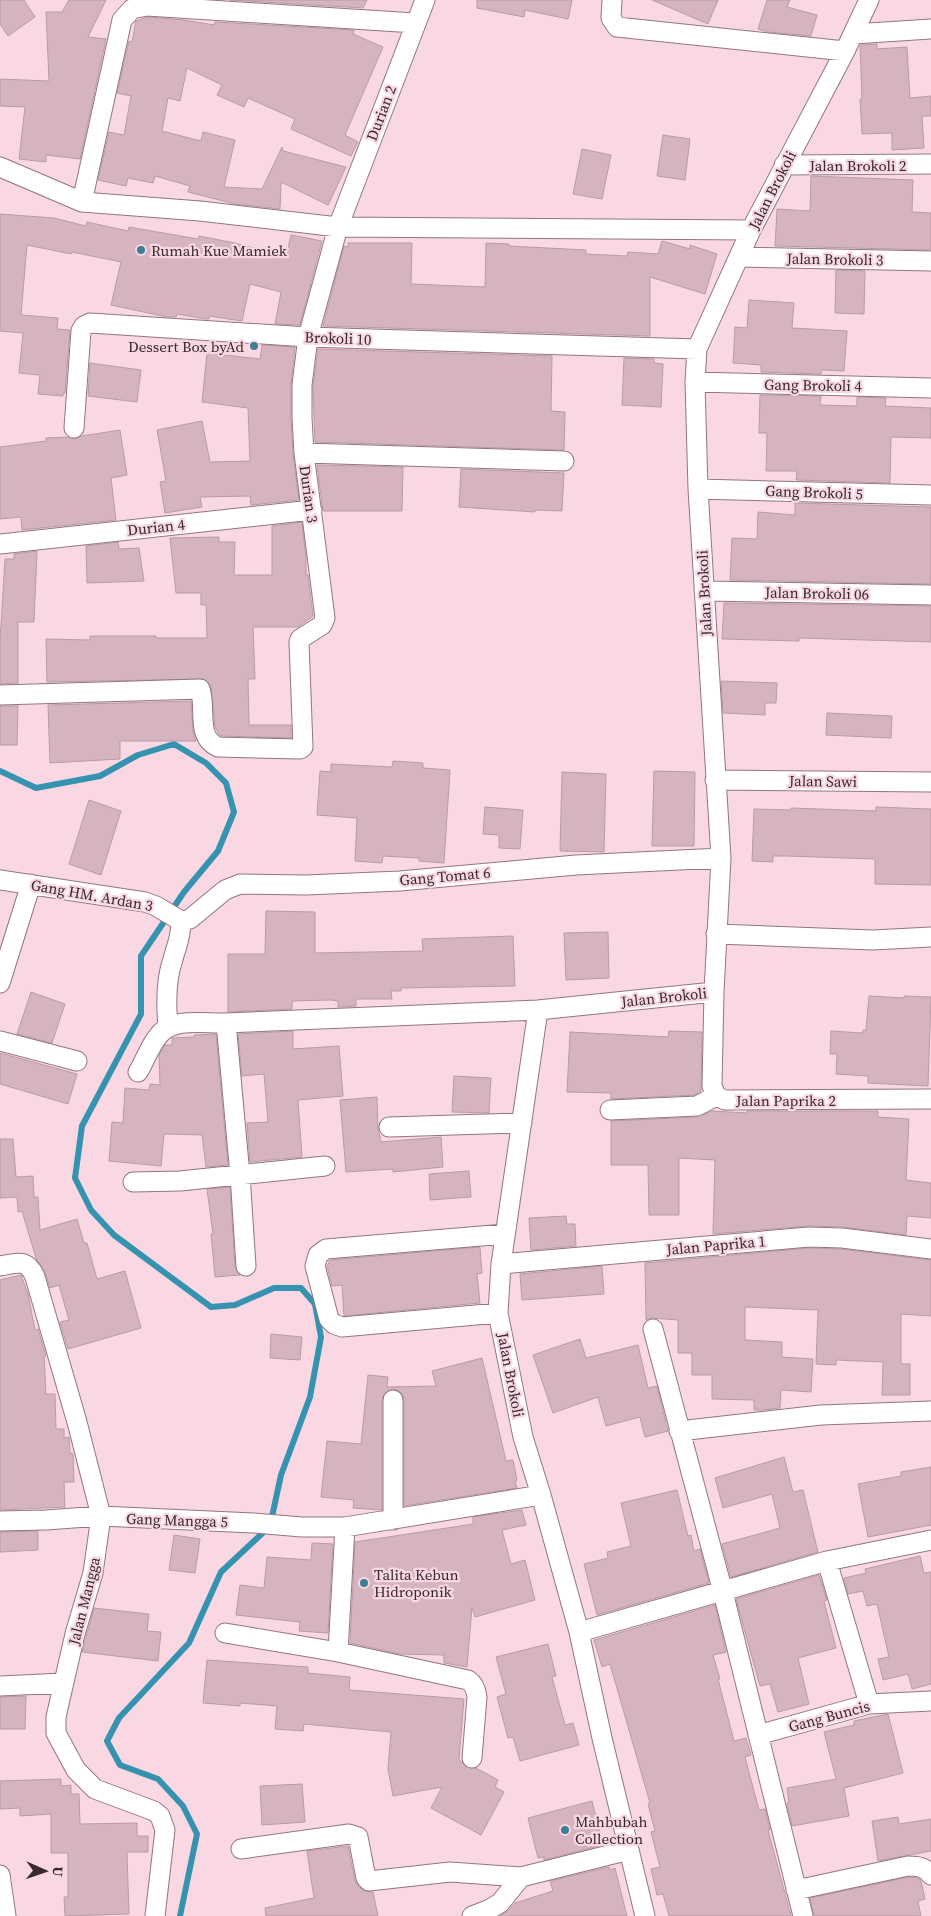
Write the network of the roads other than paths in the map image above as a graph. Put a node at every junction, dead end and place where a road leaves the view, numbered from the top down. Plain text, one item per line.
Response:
1 (425, 0) edge
2 (612, 0) edge
3 (868, 0) edge
4 (145, 3) edge
5 (210, 5) edge
6 (415, 23) junction
7 (931, 29) edge
8 (853, 34) junction
9 (845, 51) junction
10 (931, 164) edge
11 (784, 165) junction
12 (0, 167) edge
13 (82, 202) junction
14 (338, 227) junction
15 (751, 230) junction
16 (739, 257) junction
17 (931, 261) edge
18 (308, 337) junction
19 (697, 349) junction
20 (695, 382) junction
21 (931, 388) edge
22 (74, 428) dead end
23 (304, 453) junction
24 (564, 461) dead end
25 (698, 489) junction
26 (931, 495) edge
27 (312, 510) junction
28 (0, 544) edge
29 (704, 591) junction
30 (931, 595) edge
31 (0, 695) edge
32 (716, 780) junction
33 (931, 782) edge
34 (721, 858) junction
35 (0, 880) edge
36 (31, 884) junction
37 (174, 916) junction
38 (716, 934) junction
39 (931, 937) edge
40 (0, 983) edge
41 (714, 992) junction
42 (538, 1010) junction
43 (226, 1023) junction
44 (168, 1026) junction
45 (0, 1042) edge
46 (77, 1061) dead end
47 (138, 1072) dead end
48 (716, 1096) junction
49 (931, 1100) edge
50 (610, 1110) dead end
51 (522, 1123) junction
52 (389, 1127) dead end
53 (325, 1166) dead end
54 (240, 1175) junction
55 (133, 1182) dead end
56 (505, 1234) junction
57 (931, 1249) edge
58 (501, 1264) junction
59 (0, 1266) edge
60 (246, 1266) dead end
61 (498, 1313) junction
62 (653, 1329) dead end
63 (394, 1400) dead end
64 (931, 1411) edge
65 (680, 1431) junction
66 (541, 1495) junction
67 (101, 1516) junction
68 (393, 1520) junction
69 (0, 1521) edge
70 (345, 1527) junction
71 (931, 1540) edge
72 (827, 1560) junction
73 (723, 1592) junction
74 (579, 1632) junction
75 (225, 1633) dead end
76 (338, 1652) junction
77 (64, 1683) junction
78 (0, 1686) edge
79 (931, 1701) edge
80 (869, 1704) junction
81 (758, 1735) junction
82 (472, 1758) dead end
83 (241, 1850) dead end
84 (629, 1850) junction
85 (0, 1875) edge
86 (931, 1875) edge
87 (521, 1877) junction
88 (796, 1890) junction
89 (6, 1916) edge
90 (155, 1916) edge
91 (472, 1916) edge
92 (645, 1916) edge
93 (802, 1916) edge

1 - 6 street, Durian 2
2 - 9 street
3 - 8 street, Jalan Brokoli
4 - 5 street
4 - 13 street
5 - 6 street
6 - 14 street, Durian 2
7 - 8 street
8 - 9 street, Jalan Brokoli
9 - 11 street, Jalan Brokoli
10 - 11 street, Jalan Brokoli 2
11 - 15 street, Jalan Brokoli
12 - 13 street
13 - 14 street
14 - 15 street
14 - 18 street, Durian 3
15 - 16 street, Jalan Brokoli
16 - 17 street, Jalan Brokoli 3
16 - 19 street, Jalan Brokoli
18 - 19 street, Brokoli 10
18 - 22 street, Brokoli 10
18 - 23 street, Durian 3
19 - 20 street, Jalan Brokoli
20 - 21 street, Gang Brokoli 4
20 - 25 street, Jalan Brokoli
23 - 24 street
23 - 27 street, Durian 3
25 - 26 street, Gang Brokoli 5
25 - 29 street, Jalan Brokoli
27 - 28 street, Durian 4
27 - 31 street, Durian 3
29 - 30 street, Jalan Brokoli 06
29 - 32 street, Jalan Brokoli
32 - 33 street, Jalan Sawi
32 - 34 street, Jalan Brokoli
34 - 37 street, Gang Tomat 6
34 - 38 street, Jalan Brokoli
35 - 36 street, Gang HM. Ardan 3
36 - 37 street, Gang HM. Ardan 3
36 - 40 street
37 - 44 street
38 - 39 street
38 - 41 street, Jalan Brokoli
41 - 42 street, Jalan Brokoli
41 - 48 street, Jalan Paprika 2
42 - 43 street
42 - 51 street, Jalan Brokoli
43 - 44 street
43 - 54 street
44 - 47 street
45 - 46 street
48 - 49 street, Jalan Paprika 2
48 - 50 street
51 - 52 street
51 - 56 street, Jalan Brokoli
53 - 54 street
54 - 55 street
54 - 60 street
56 - 58 street, Jalan Brokoli
56 - 61 street
57 - 58 street, Jalan Paprika 1
58 - 61 street, Jalan Brokoli
59 - 67 street, Jalan Mangga
61 - 66 street, Jalan Brokoli
62 - 65 street
63 - 68 street
64 - 65 street
65 - 73 street
66 - 68 street, Gang Mangga 5
66 - 74 street, Jalan Brokoli
67 - 69 street, Gang Mangga 5
67 - 70 street, Gang Mangga 5
67 - 77 street, Jalan Mangga
68 - 70 street, Gang Mangga 5
70 - 76 street
71 - 72 street
72 - 73 street
72 - 80 street
73 - 74 street
73 - 81 street
74 - 84 street, Jalan Brokoli
75 - 76 street
76 - 82 street
77 - 78 street
77 - 90 street, Jalan Mangga
79 - 80 street, Gang Buncis
80 - 81 street, Gang Buncis
81 - 88 street
83 - 87 street
84 - 87 street
84 - 92 street, Jalan Brokoli
85 - 89 street
86 - 88 street
87 - 91 street
88 - 93 street

